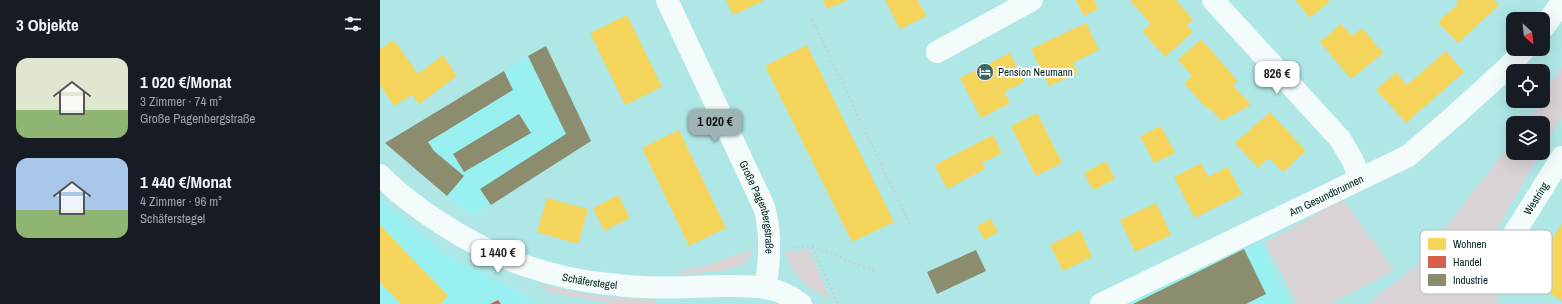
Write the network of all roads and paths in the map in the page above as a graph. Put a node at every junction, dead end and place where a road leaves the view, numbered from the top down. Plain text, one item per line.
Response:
1 (667, 0) edge
2 (1032, 0) edge
3 (1213, 0) edge
4 (1562, 2) edge
5 (1550, 18) edge
6 (812, 19) dead end
7 (937, 52) dead end
8 (1518, 56) edge
9 (1562, 157) edge
10 (380, 175) edge
11 (1360, 178) junction
12 (910, 225) dead end
13 (1516, 230) edge
14 (812, 246) junction
15 (789, 248) dead end
16 (875, 271) dead end
17 (765, 288) junction
18 (801, 304) edge
19 (838, 304) edge
20 (1101, 304) edge

1 - 17 street, Große Pagenbergstraße
2 - 7 street
3 - 11 street
4 - 5 street
6 - 12 path
8 - 11 street, Am Gesundbrunnen
9 - 13 street, Westring
10 - 17 street, Schäferstegel
11 - 20 street, Am Gesundbrunnen
14 - 15 path
14 - 16 path
14 - 19 path
17 - 18 street, Schäferstegel

